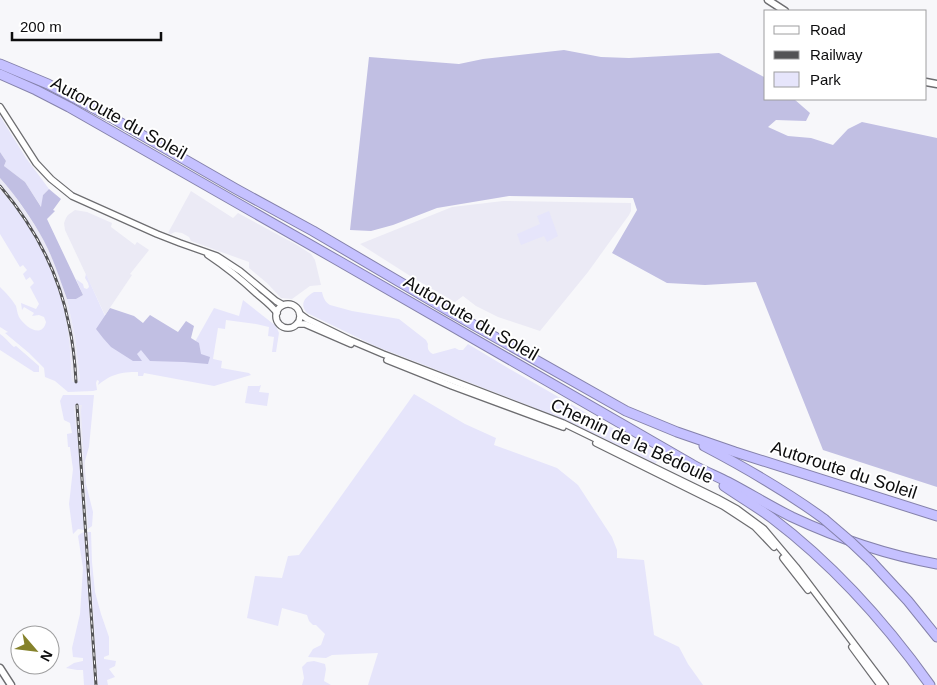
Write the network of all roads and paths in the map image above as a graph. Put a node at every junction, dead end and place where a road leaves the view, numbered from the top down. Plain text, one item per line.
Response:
1 (768, 0) edge
2 (783, 10) edge
3 (0, 64) edge
4 (0, 74) edge
5 (0, 107) edge
6 (201, 251) junction
7 (283, 305) junction
8 (277, 313) junction
9 (300, 314) junction
10 (297, 324) junction
11 (677, 432) junction
12 (693, 465) junction
13 (937, 516) edge
14 (937, 564) edge
15 (937, 638) edge
16 (0, 668) edge
17 (10, 685) edge
18 (880, 685) edge
19 (886, 685) edge
20 (930, 685) edge

1 - 2 main road
3 - 11 highway, Autoroute du Soleil
4 - 12 highway, Autoroute du Soleil
5 - 6 street
6 - 7 street
6 - 8 street
7 - 8 street
7 - 9 street
8 - 10 street
9 - 10 street
9 - 19 street, Chemin de la Bédoule
10 - 18 street, Chemin de la Bédoule
11 - 13 highway, Autoroute du Soleil
11 - 15 highway, bridge
12 - 14 highway, Autoroute du Soleil
12 - 20 highway
16 - 17 main road

